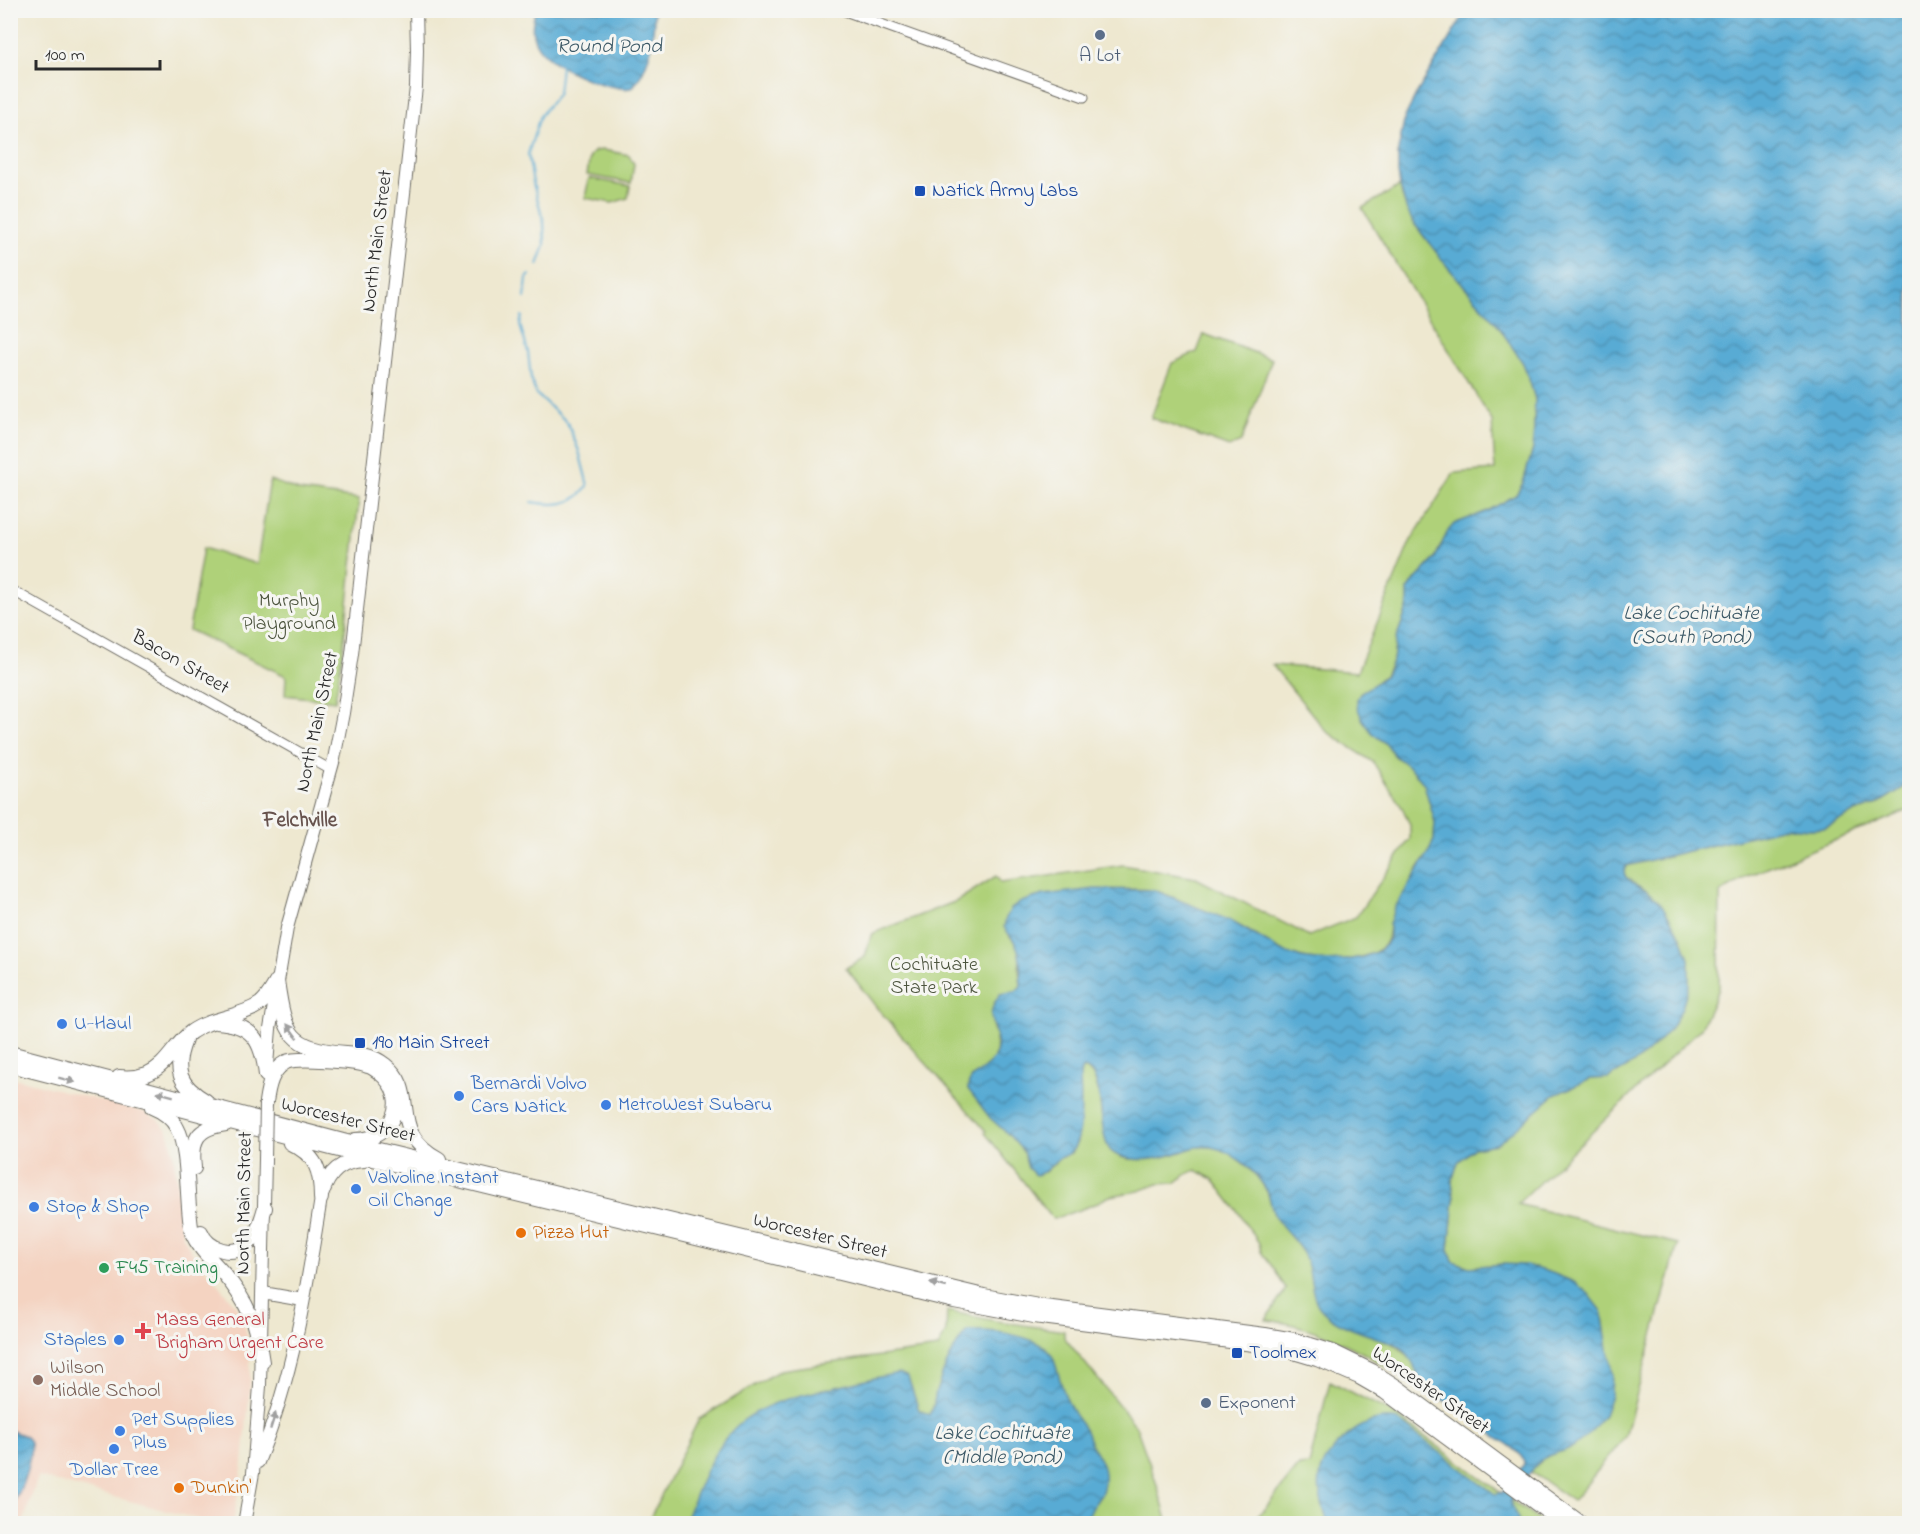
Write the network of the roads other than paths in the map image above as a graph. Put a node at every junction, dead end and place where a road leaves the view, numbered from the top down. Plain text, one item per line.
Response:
1 (416, 10) edge
2 (842, 10) edge
3 (1084, 97) dead end
4 (10, 589) edge
5 (331, 770) junction
6 (277, 981) junction
7 (211, 1022) junction
8 (187, 1035) junction
9 (10, 1053) edge
10 (10, 1065) edge
11 (266, 1075) junction
12 (102, 1077) junction
13 (132, 1097) junction
14 (266, 1102) junction
15 (218, 1108) junction
16 (238, 1125) junction
17 (269, 1133) junction
18 (330, 1138) junction
19 (381, 1161) junction
20 (466, 1171) junction
21 (321, 1198) junction
22 (265, 1208) junction
23 (263, 1293) junction
24 (303, 1300) junction
25 (262, 1362) junction
26 (253, 1473) junction
27 (1507, 1476) junction
28 (1524, 1488) junction
29 (244, 1524) edge
30 (1564, 1524) edge
31 (1582, 1524) edge

1 - 5 main road, North Main Street
2 - 3 street
4 - 5 street, Bacon Street
5 - 6 main road, North Main Street
6 - 7 highway
6 - 11 main road, North Main Street
20 -> 6 highway
7 - 8 highway
7 - 11 highway
8 - 12 highway
8 - 15 highway
9 - 12 highway, Worcester Street
10 -> 13 highway, Worcester Street
11 - 14 main road, North Main Street
15 -> 12 highway, Worcester Street
13 - 16 highway, Worcester Street
13 - 25 highway
14 - 18 highway
14 - 22 main road, North Main Street, bridge
15 - 18 highway, Worcester Street
16 - 17 highway, Worcester Street
16 - 22 highway
17 - 19 highway, Worcester Street
17 - 21 highway
18 - 20 highway, Worcester Street
19 - 21 highway
19 - 27 highway, Worcester Street
27 -> 20 highway, Worcester Street
21 - 24 main road, North Main Street
22 - 23 main road, North Main Street
23 - 24 main road
23 - 25 main road, North Main Street
26 -> 24 main road, North Main Street
25 - 26 main road, North Main Street
26 - 29 main road, North Main Street
27 - 28 highway, Worcester Street
28 - 30 highway, Worcester Street
28 - 31 highway, Worcester Street

